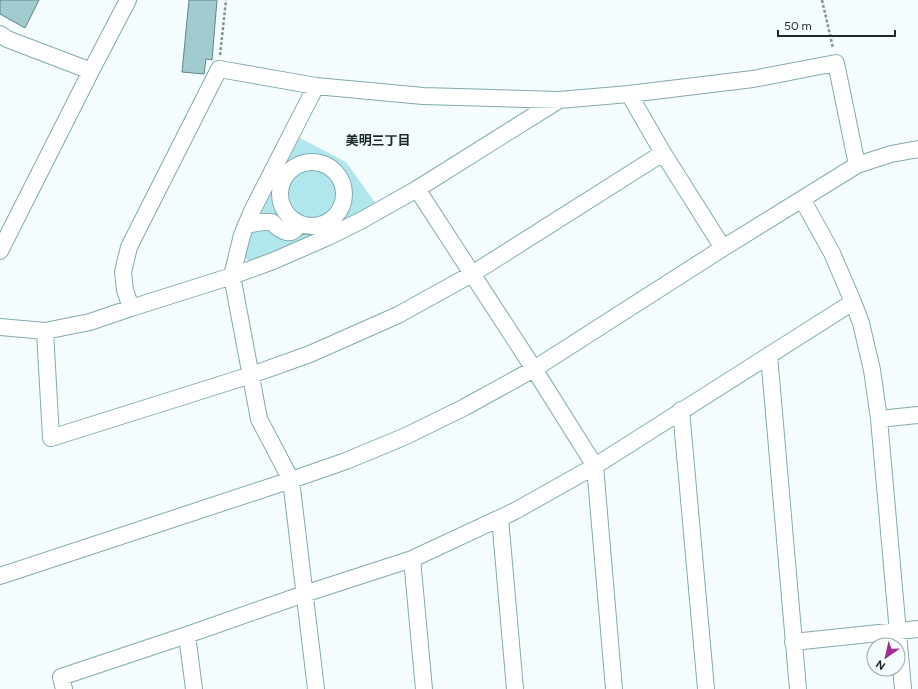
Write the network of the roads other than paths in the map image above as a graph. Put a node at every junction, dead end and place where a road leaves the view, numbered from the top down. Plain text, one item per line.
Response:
1 (128, 0) edge
2 (2, 41) edge
3 (91, 72) junction
4 (316, 86) junction
5 (629, 94) junction
6 (559, 100) junction
7 (918, 149) edge
8 (663, 153) junction
9 (857, 164) junction
10 (417, 189) junction
11 (802, 199) junction
12 (342, 207) junction
13 (362, 220) junction
14 (299, 223) junction
15 (246, 225) junction
16 (723, 248) junction
17 (0, 251) edge
18 (472, 274) junction
19 (232, 276) junction
20 (853, 302) junction
21 (131, 308) junction
22 (0, 327) edge
23 (45, 331) junction
24 (769, 355) junction
25 (534, 369) junction
26 (251, 375) junction
27 (681, 410) junction
28 (918, 415) edge
29 (879, 419) junction
30 (595, 466) junction
31 (291, 480) junction
32 (500, 518) junction
33 (412, 560) junction
34 (0, 576) edge
35 (304, 594) junction
36 (918, 629) edge
37 (897, 631) junction
38 (187, 635) junction
39 (793, 642) junction
40 (64, 689) edge
41 (194, 689) edge
42 (316, 689) edge
43 (424, 689) edge
44 (515, 689) edge
45 (614, 689) edge
46 (706, 689) edge
47 (798, 689) edge
48 (903, 689) edge

1 - 3 street
2 - 3 street
3 - 17 street
4 - 6 street
4 - 15 street
4 - 21 street
5 - 6 street
5 - 8 street
5 - 9 street
6 - 10 street
7 - 9 street
8 - 16 street
8 - 18 street
9 - 11 street
10 - 13 street
10 - 18 street
11 - 16 street
11 - 20 street
12 - 13 street
12 - 14 street
12 - 14 street
13 - 19 street
14 - 15 street
15 - 19 street
16 - 25 street
18 - 25 street
18 - 26 street
19 - 21 street
19 - 26 street
20 - 24 street
20 - 29 street
21 - 23 street
22 - 23 street
23 - 26 street
24 - 27 street
24 - 39 street
25 - 30 street
25 - 31 street
26 - 31 street
27 - 30 street
27 - 46 street
28 - 29 street
29 - 37 street
30 - 32 street
30 - 45 street
31 - 34 street
31 - 35 street
32 - 33 street
32 - 44 street
33 - 35 street
33 - 43 street
35 - 38 street
35 - 42 street
36 - 37 street
37 - 39 street
37 - 48 street
38 - 40 street
38 - 41 street
39 - 47 street

